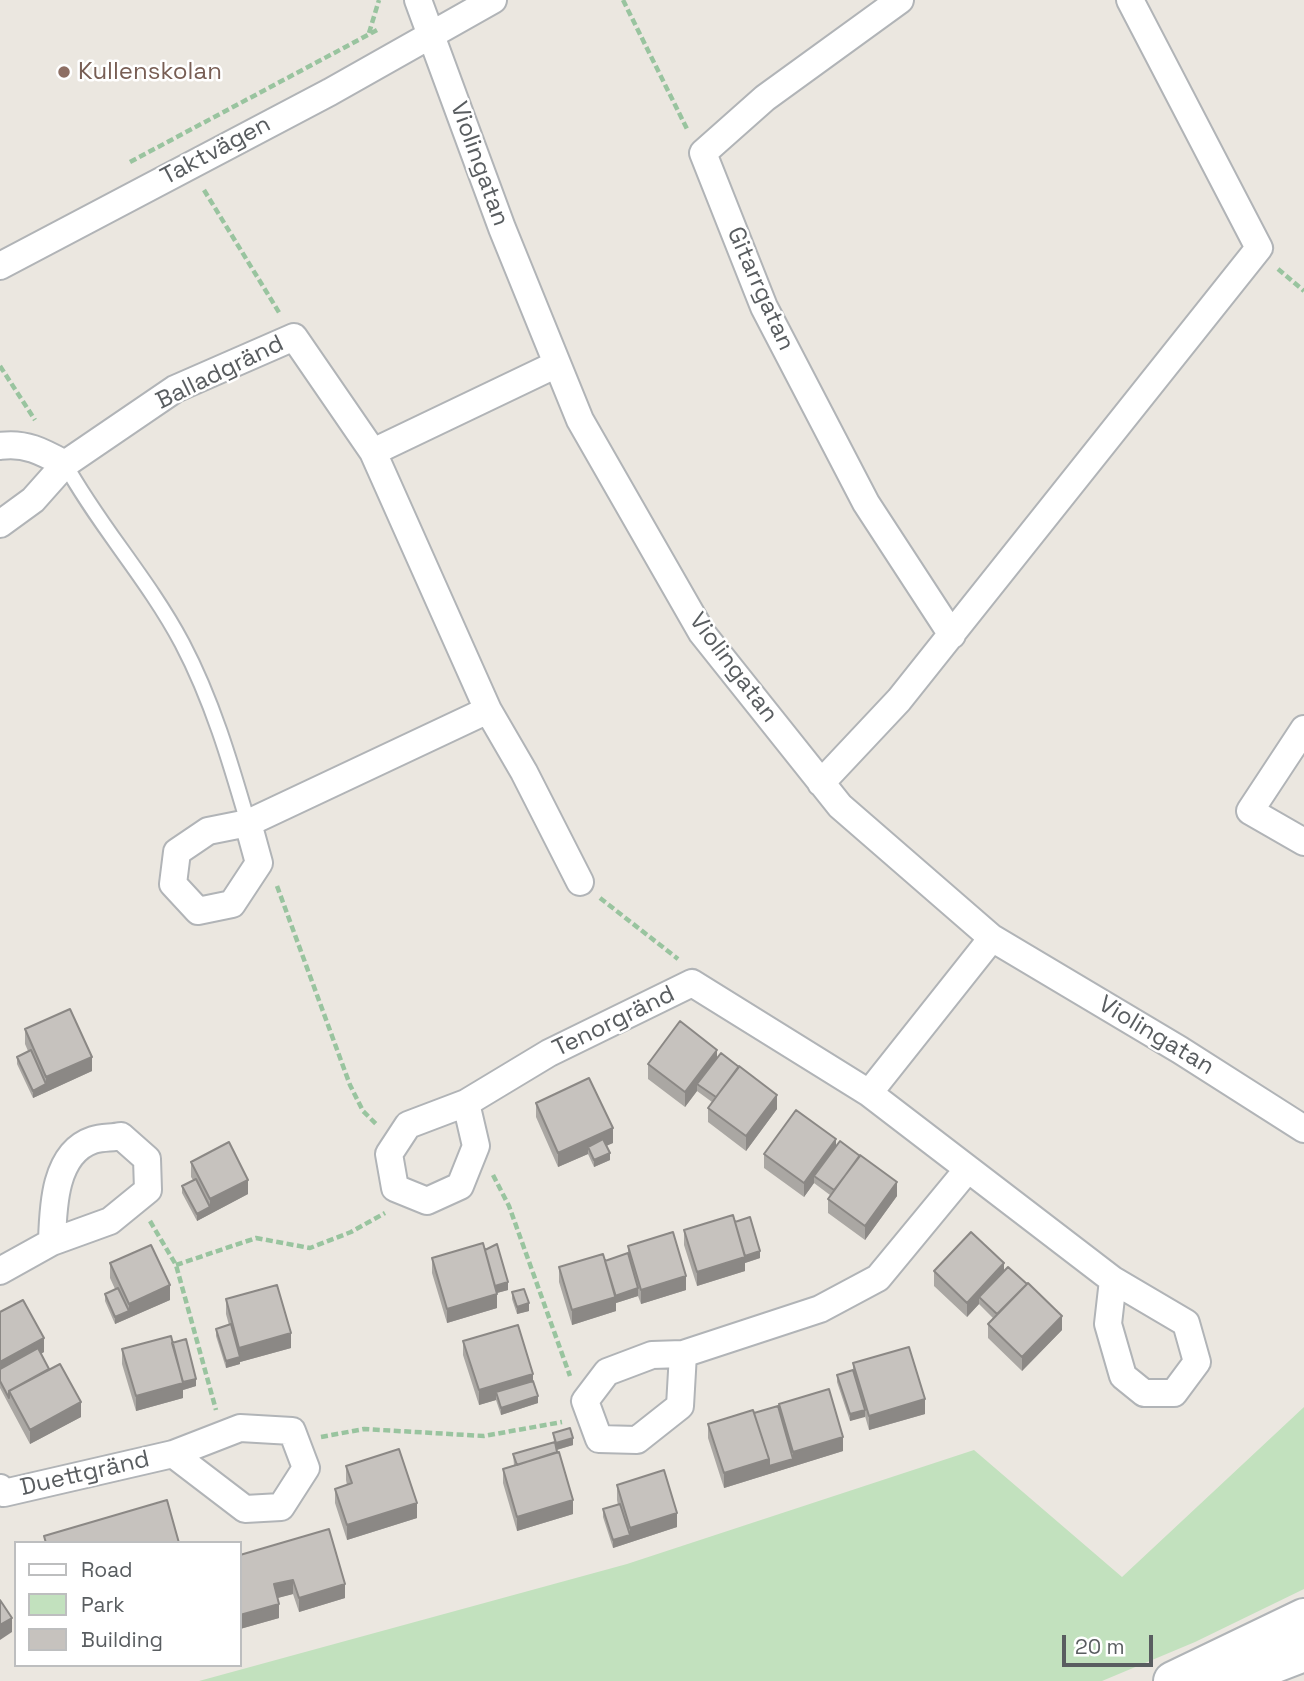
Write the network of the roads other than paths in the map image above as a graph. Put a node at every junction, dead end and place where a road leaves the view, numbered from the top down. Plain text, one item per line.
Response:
1 (418, 0) edge
2 (493, 0) edge
3 (900, 0) edge
4 (1129, 0) edge
5 (431, 35) junction
6 (0, 266) edge
7 (557, 363) junction
8 (0, 446) edge
9 (373, 452) junction
10 (56, 459) junction
11 (0, 524) edge
12 (952, 635) junction
13 (488, 710) junction
14 (1304, 729) edge
15 (821, 783) junction
16 (248, 823) junction
17 (1304, 842) edge
18 (580, 882) road end
19 (992, 938) junction
20 (869, 1093) junction
21 (466, 1103) junction
22 (1304, 1129) edge
23 (968, 1169) junction
24 (52, 1242) junction
25 (0, 1271) edge
26 (1113, 1280) dead end
27 (683, 1354) junction
28 (173, 1454) junction
29 (0, 1488) edge
30 (1304, 1618) edge
31 (1304, 1652) edge
32 (1173, 1681) edge
33 (1228, 1681) edge

1 - 5 street, Violingatan
2 - 5 street, Taktvägen
3 - 12 street, Gitarrgatan
4 - 12 street
5 - 6 street, Taktvägen
5 - 7 street, Violingatan
7 - 9 street
7 - 15 street, Violingatan
8 - 10 street
9 - 10 street, Balladgränd
9 - 13 street, Balladgränd
10 - 11 street, Balladgränd
10 - 16 lane
12 - 15 street
13 - 16 street
13 - 18 street, Balladgränd
14 - 17 street
15 - 19 street, Violingatan
16 - 16 street
19 - 20 street
19 - 22 street, Violingatan
20 - 21 street, Tenorgränd
20 - 23 street, Tenorgränd
21 - 21 street, Tenorgränd
23 - 26 street, Tenorgränd
23 - 27 street
24 - 24 street
24 - 25 street
27 - 27 street
28 - 28 street, Duettgränd
28 - 29 street, Duettgränd
30 - 32 main road
31 - 33 main road

